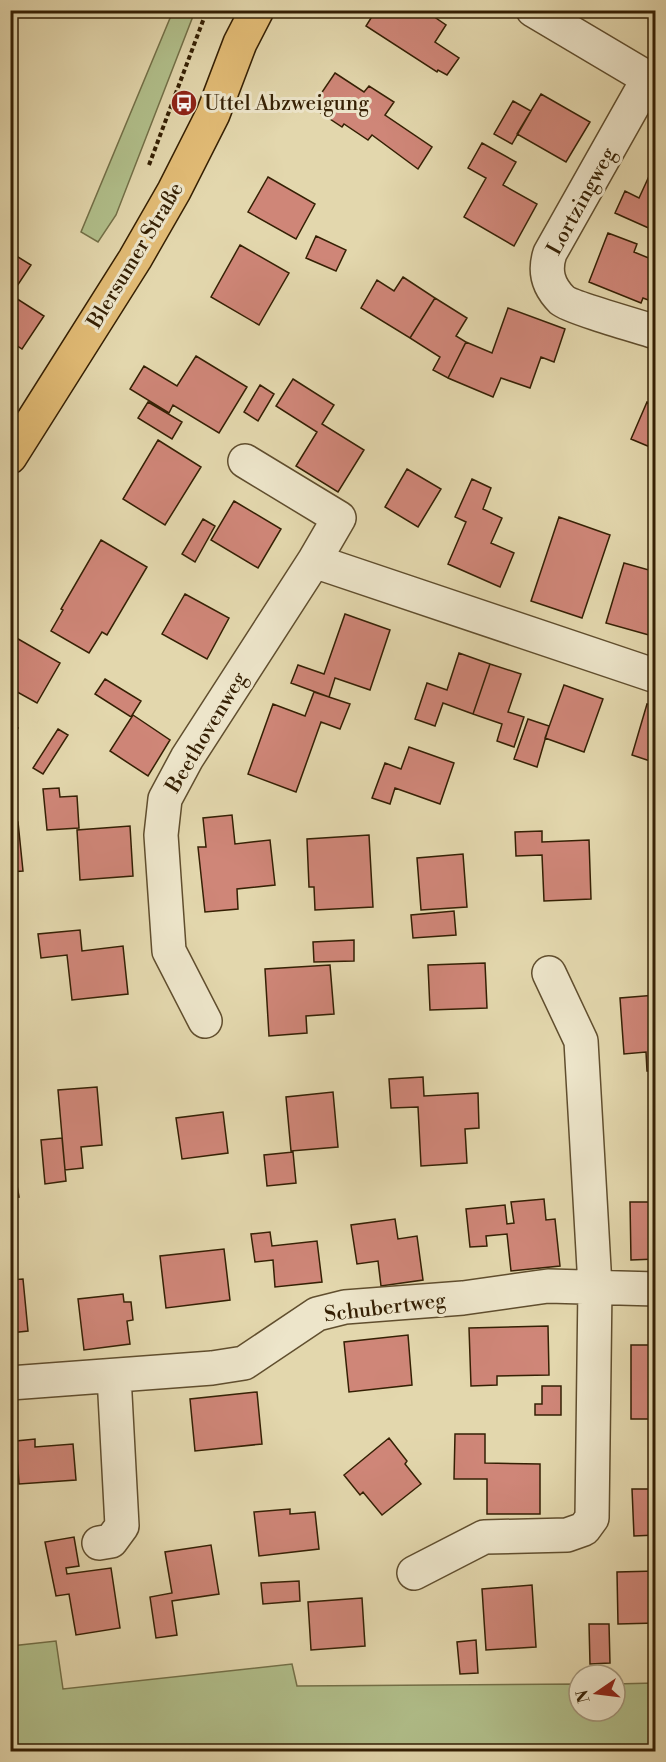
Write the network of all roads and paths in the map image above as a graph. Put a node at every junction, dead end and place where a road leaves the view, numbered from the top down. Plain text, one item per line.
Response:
1 (207, 10) edge
2 (244, 10) edge
3 (257, 10) edge
4 (533, 10) edge
5 (240, 43) junction
6 (652, 81) edge
7 (147, 168) dead end
8 (656, 332) edge
9 (10, 457) edge
10 (245, 461) dead end
11 (314, 561) junction
12 (656, 676) edge
13 (549, 973) dead end
14 (205, 1021) dead end
15 (595, 1286) junction
16 (656, 1289) edge
17 (114, 1376) junction
18 (10, 1383) edge
19 (99, 1543) dead end
20 (414, 1573) dead end

1 - 7 path
2 - 5 main road, Blersumer Straße
3 - 5 main road, Blersumer Straße
4 - 6 street
5 - 9 main road, Blersumer Straße
6 - 8 street, Lortzingweg
10 - 11 street, Beethovenweg
11 - 12 street
11 - 14 street, Beethovenweg
13 - 15 street
15 - 16 street, Schubertweg
15 - 17 street, Schubertweg
15 - 20 street
17 - 18 street, Schubertweg
17 - 19 street

